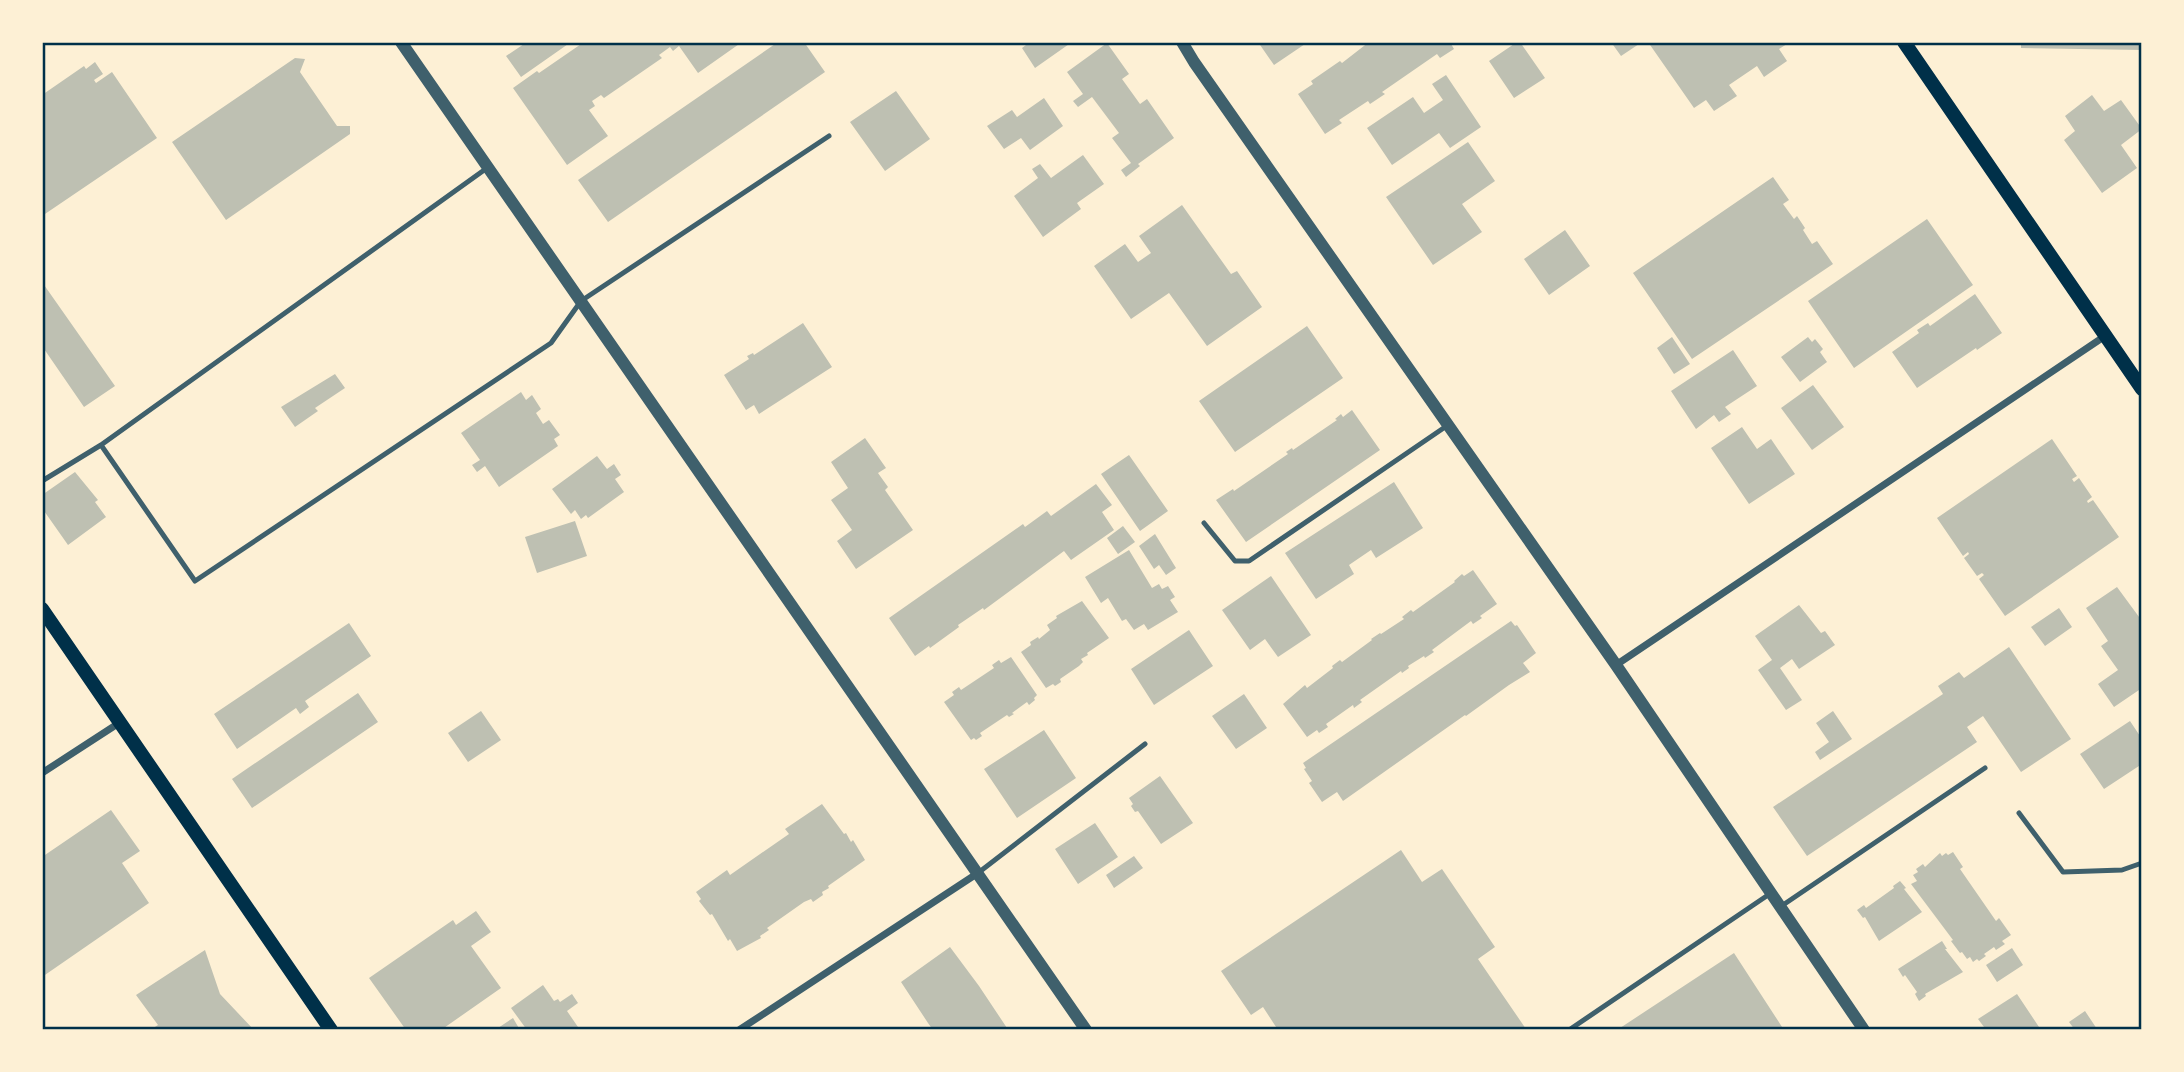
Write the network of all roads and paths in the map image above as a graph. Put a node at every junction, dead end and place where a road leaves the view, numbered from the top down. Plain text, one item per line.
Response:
1 (401, 42) edge
2 (1182, 42) edge
3 (1904, 42) edge
4 (829, 136) dead end
5 (488, 167) junction
6 (581, 301) junction
7 (2105, 336) junction
8 (2142, 388) edge
9 (1448, 425) junction
10 (101, 444) junction
11 (42, 481) edge
12 (1204, 523) dead end
13 (42, 609) edge
14 (1616, 665) junction
15 (120, 723) junction
16 (1144, 744) dead end
17 (1985, 768) dead end
18 (42, 773) edge
19 (2019, 813) dead end
20 (2142, 863) edge
21 (978, 873) junction
22 (1771, 893) junction
23 (1780, 907) junction
24 (331, 1030) edge
25 (740, 1030) edge
26 (1086, 1030) edge
27 (1569, 1030) edge
28 (1864, 1030) edge

1 - 5 street
2 - 9 street
3 - 7 main road
4 - 6 lane
5 - 6 street
5 - 10 lane
6 - 10 lane
6 - 21 street
7 - 8 main road
7 - 14 street
9 - 12 lane
9 - 14 street
10 - 11 lane
13 - 15 main road
14 - 22 street
15 - 18 street
15 - 24 main road
16 - 21 lane
17 - 23 lane
19 - 20 lane
21 - 25 street
21 - 26 street
22 - 23 street
22 - 27 lane
23 - 28 street

